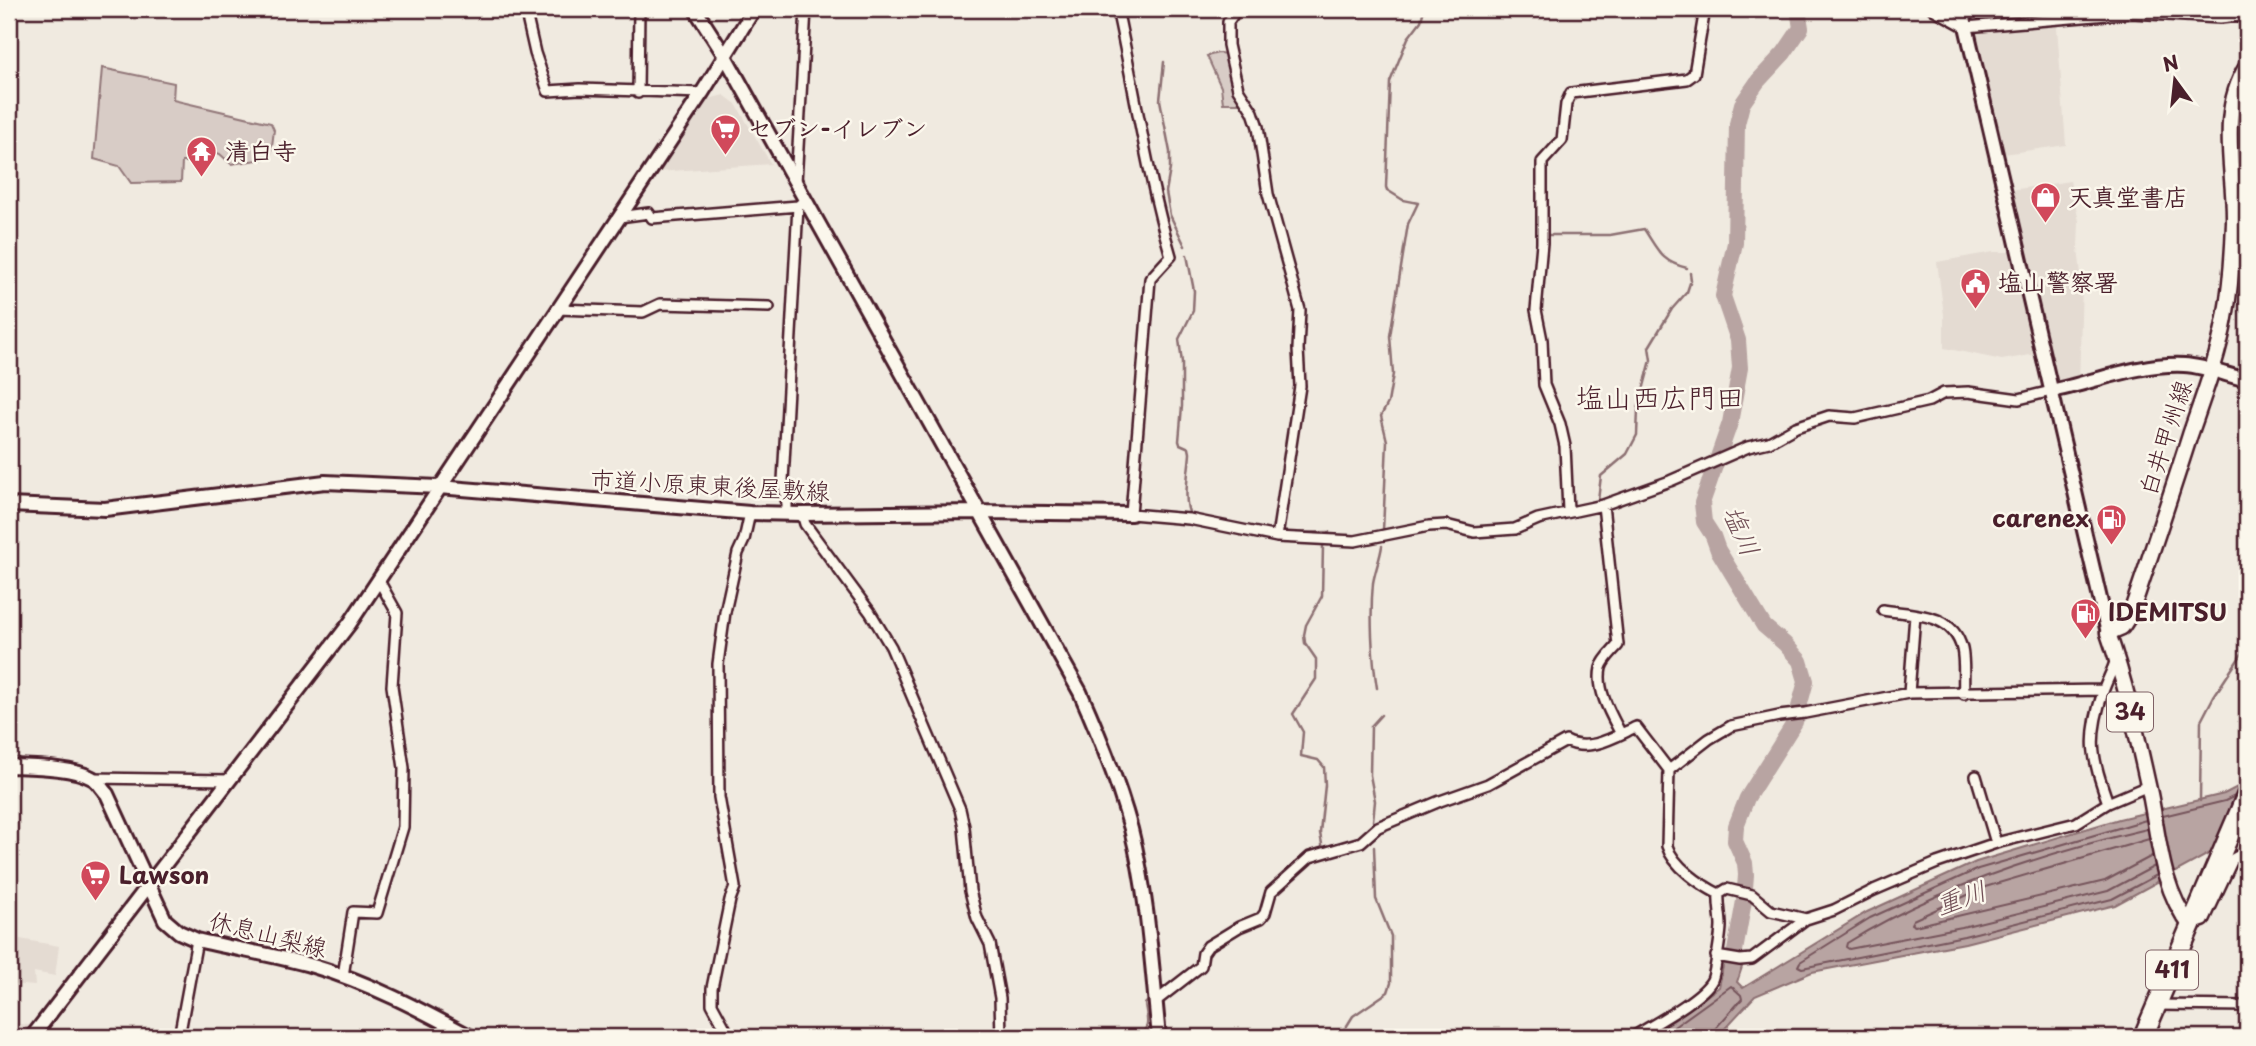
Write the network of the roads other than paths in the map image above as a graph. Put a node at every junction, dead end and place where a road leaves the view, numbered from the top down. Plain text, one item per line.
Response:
1 (253, 9) edge
2 (268, 9) edge
3 (525, 9) edge
4 (639, 9) edge
5 (695, 9) edge
6 (754, 9) edge
7 (806, 9) edge
8 (1117, 9) edge
9 (1237, 9) edge
10 (1706, 9) edge
11 (1933, 9) edge
12 (1962, 9) edge
13 (2246, 15) edge
14 (1966, 27) junction
15 (2247, 42) edge
16 (725, 56) junction
17 (2247, 66) edge
18 (638, 93) junction
19 (702, 93) junction
20 (796, 184) junction
21 (801, 203) junction
22 (2241, 212) edge
23 (619, 217) junction
24 (769, 307) dead end
25 (557, 309) junction
26 (2211, 371) junction
27 (2247, 380) edge
28 (2051, 391) junction
29 (439, 487) junction
30 (9, 505) edge
31 (1603, 505) junction
32 (979, 512) junction
33 (1568, 512) junction
34 (750, 513) junction
35 (787, 514) junction
36 (802, 514) junction
37 (1131, 514) junction
38 (1278, 533) junction
39 (378, 579) junction
40 (1883, 610) dead end
41 (2102, 610) junction
42 (2131, 612) junction
43 (1915, 615) junction
44 (2108, 633) junction
45 (2117, 657) junction
46 (2104, 690) junction
47 (1909, 693) junction
48 (1964, 694) junction
49 (1621, 734) junction
50 (9, 766) edge
51 (1669, 770) junction
52 (1976, 776) dead end
53 (92, 778) junction
54 (228, 780) junction
55 (2149, 789) junction
56 (2247, 794) edge
57 (2108, 803) junction
58 (1996, 844) junction
59 (2247, 851) edge
60 (149, 884) junction
61 (1723, 891) junction
62 (1806, 919) junction
63 (2190, 925) junction
64 (197, 940) junction
65 (1716, 956) junction
66 (343, 976) junction
67 (1156, 1001) junction
68 (2157, 1005) junction
69 (2247, 1006) edge
70 (33, 1037) edge
71 (179, 1037) edge
72 (471, 1037) edge
73 (730, 1037) edge
74 (1001, 1037) edge
75 (1159, 1037) edge
76 (1633, 1037) edge
77 (2143, 1037) edge

1 - 2 street
3 - 18 street
4 - 18 street
5 - 16 street
6 - 16 street
7 - 20 street
8 - 37 street
9 - 38 street
10 - 33 street
11 - 14 street
12 - 14 street
13 - 14 street
13 - 15 street
14 - 28 street
16 - 19 street
16 - 20 street
17 - 22 main road, 白井甲州線
18 - 19 street
19 - 23 street
20 - 21 street
21 - 23 street
21 - 32 street
21 - 35 street
22 - 26 main road, 白井甲州線
23 - 25 street
24 - 25 street
25 - 29 street
26 - 27 street
26 - 28 street
26 - 42 main road, 白井甲州線
28 - 31 street
28 - 41 street
29 - 30 street, 市道小原東東後屋敷線
29 - 34 street, 市道小原東東後屋敷線
29 - 39 street
31 - 33 street
31 - 49 street
32 - 36 street, 市道小原東東後屋敷線
32 - 37 street, 市道小原東東後屋敷線
32 - 67 street
33 - 38 street
34 - 35 street, 市道小原東東後屋敷線
34 - 73 street
35 - 36 street, 市道小原東東後屋敷線
36 - 74 street
37 - 38 street
39 - 54 street
39 - 66 street
40 - 43 street
41 - 42 main road
41 - 44 street
42 - 44 main road, 白井甲州線
43 - 47 street
43 - 48 street
44 - 45 main road, 34
45 - 46 street
45 - 55 main road, 34
46 - 48 street
46 - 57 street
47 - 48 street
47 - 51 street
49 - 51 street
49 - 67 street
50 - 53 street
51 - 61 street
52 - 58 street
53 - 54 street
53 - 60 street, 休息山梨線
54 - 60 street
55 - 57 street
55 - 63 main road, 34
56 - 63 highway, 411
57 - 58 street
58 - 62 street
59 - 63 street
60 - 64 street, 休息山梨線
60 - 70 street
61 - 62 street
61 - 65 street
62 - 65 street
63 - 68 highway, 411
64 - 66 street, 休息山梨線
64 - 71 street
65 - 76 street
66 - 72 street, 休息山梨線
67 - 75 street
68 - 69 street
68 - 77 highway, 411

